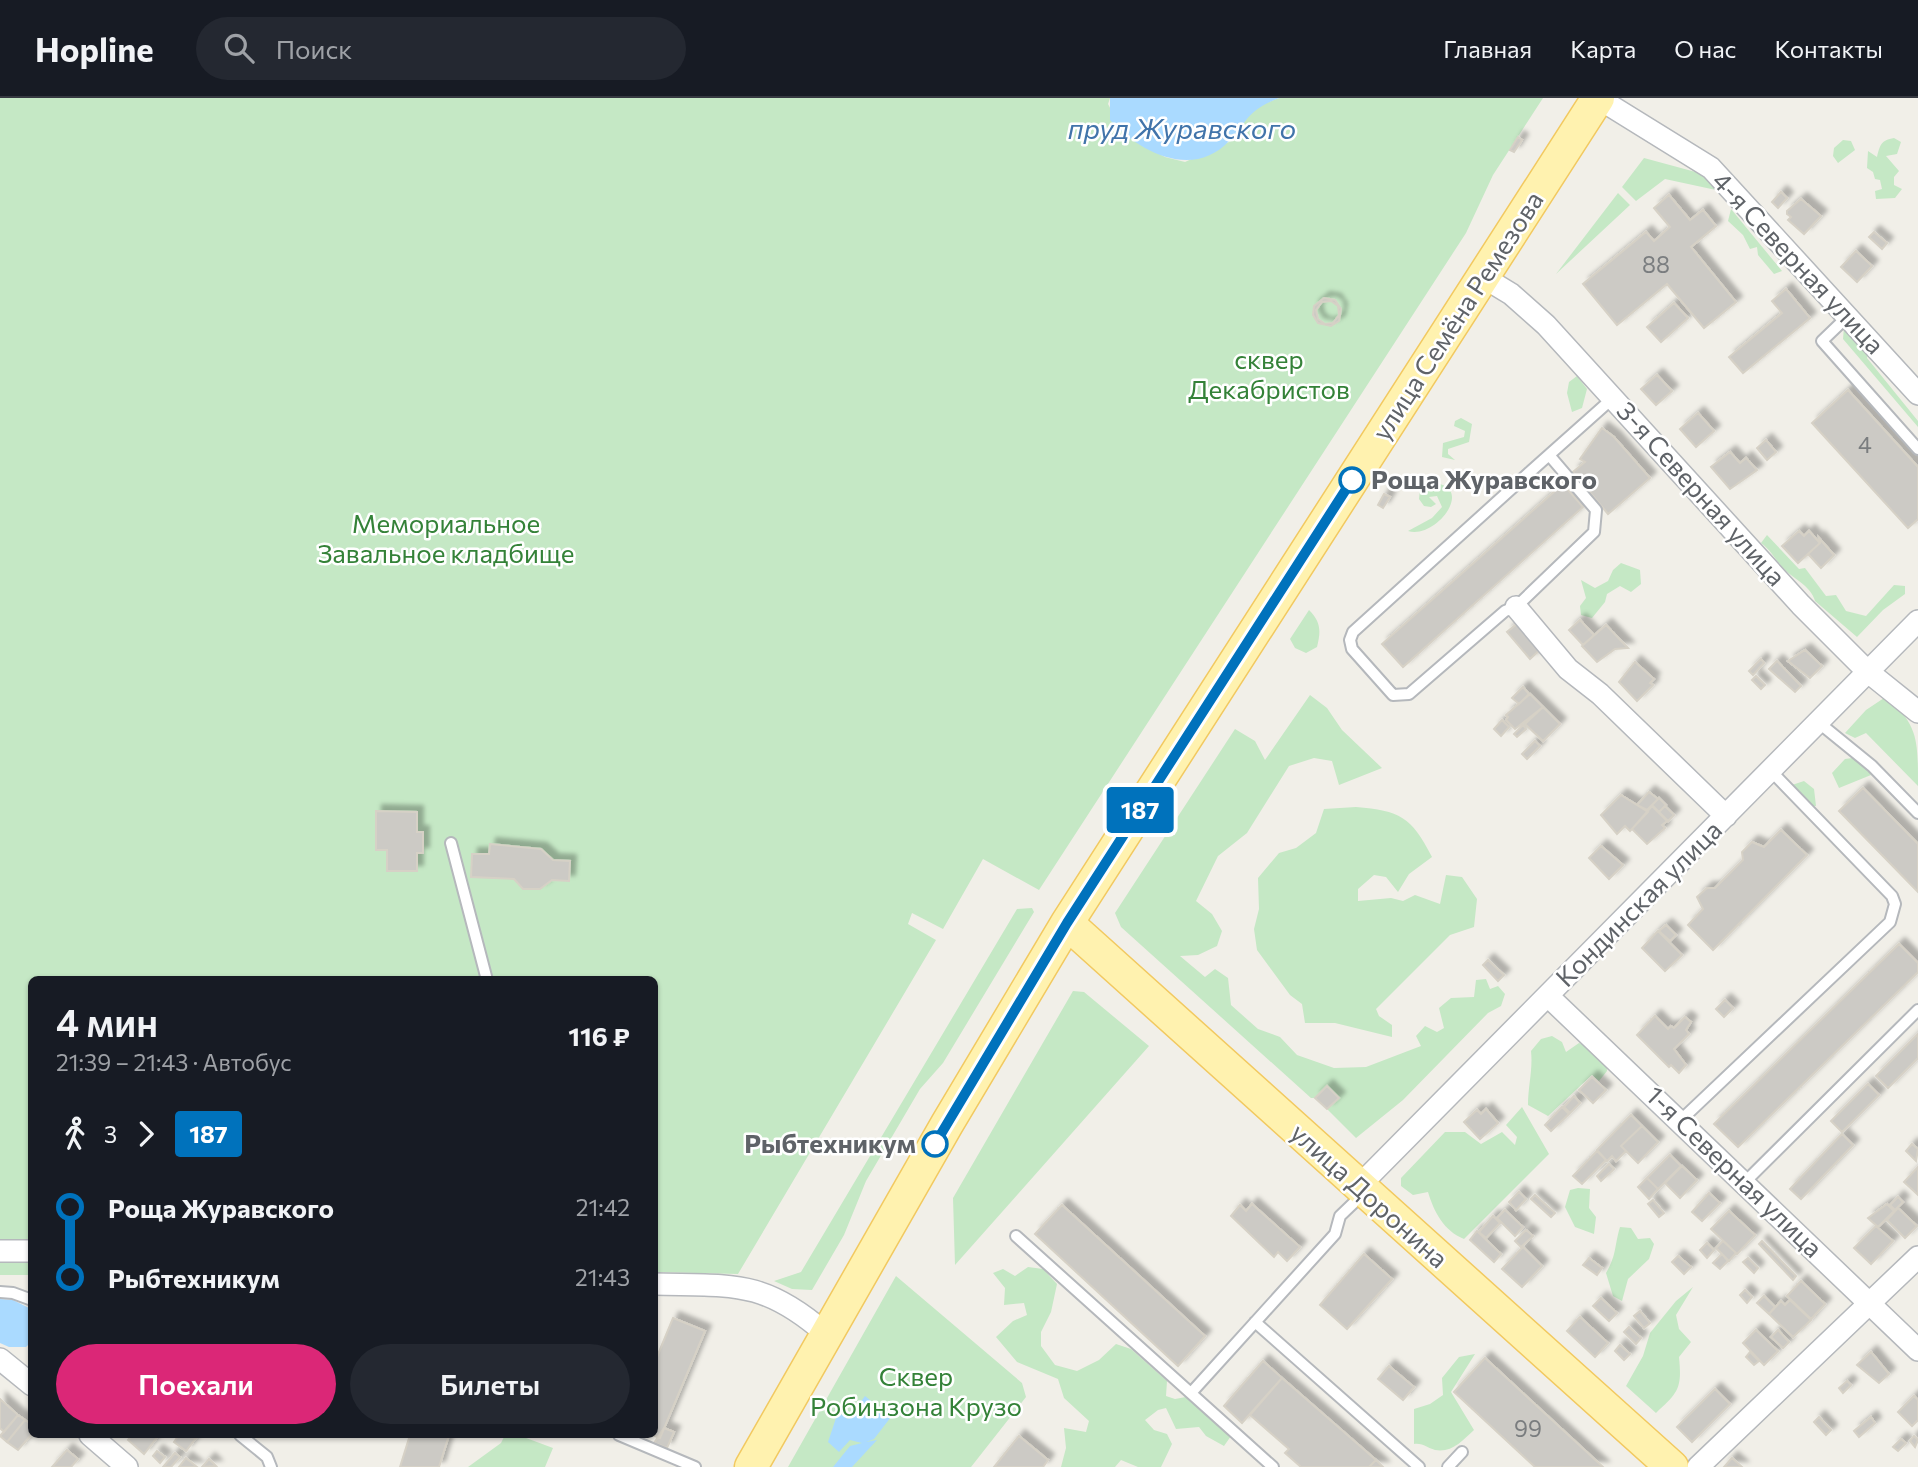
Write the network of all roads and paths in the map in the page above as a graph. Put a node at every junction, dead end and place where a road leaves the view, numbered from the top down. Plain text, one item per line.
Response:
1 (1598, 98) edge
2 (1483, 277) junction
3 (1849, 316) junction
4 (1918, 394) edge
5 (1614, 397) junction
6 (1918, 449) edge
7 (1549, 455) junction
8 (1516, 607) junction
9 (1918, 621) edge
10 (1867, 671) junction
11 (1918, 712) edge
12 (1818, 722) junction
13 (1771, 771) junction
14 (1918, 813) edge
15 (1726, 816) junction
16 (451, 843) dead end
17 (1067, 923) junction
18 (486, 976) edge
19 (1548, 996) junction
20 (1918, 1010) edge
21 (1681, 1120) junction
22 (1745, 1182) junction
23 (1361, 1190) junction
24 (1016, 1236) dead end
25 (0, 1251) edge
26 (28, 1251) edge
27 (1918, 1257) edge
28 (658, 1284) edge
29 (0, 1292) edge
30 (28, 1299) edge
31 (1871, 1304) junction
32 (1255, 1322) junction
33 (825, 1333) junction
34 (1918, 1350) edge
35 (0, 1359) edge
36 (28, 1382) edge
37 (1191, 1394) junction
38 (93, 1438) edge
39 (244, 1438) edge
40 (627, 1438) edge
41 (1462, 1452) dead end
42 (1406, 1456) junction
43 (127, 1467) edge
44 (271, 1467) edge
45 (695, 1467) edge
46 (751, 1467) edge
47 (1273, 1467) edge
48 (1419, 1467) edge
49 (1431, 1467) edge
50 (1448, 1467) edge
51 (1672, 1467) edge
52 (1698, 1467) edge

1 - 2 main road, улица Семёна Ремезова
1 - 3 street, 4-я Северная улица
2 - 5 street, 3-я Северная улица
2 - 17 main road, улица Семёна Ремезова
3 - 4 street, 4-я Северная улица
3 - 6 lane
5 - 7 lane
5 - 10 street, 3-я Северная улица
7 - 8 lane
7 - 8 lane
8 - 15 street
9 - 10 street, Кондинская улица
10 - 11 street, 3-я Северная улица
10 - 12 street, Кондинская улица
12 - 13 street, Кондинская улица
12 - 14 lane
13 - 15 street, Кондинская улица
13 - 21 lane
15 - 19 street, Кондинская улица
16 - 18 lane
17 - 23 main road, улица Доронина
17 - 33 main road, улица Семёна Ремезова
19 - 21 street, 1-я Северная улица
19 - 23 street, Кондинская улица
20 - 22 lane
21 - 22 street, 1-я Северная улица
22 - 31 street, 1-я Северная улица
23 - 32 lane
23 - 51 main road, улица Доронина
24 - 37 lane
25 - 26 street
27 - 31 street
28 - 33 street
29 - 30 lane
31 - 34 street, 1-я Северная улица
31 - 52 street
32 - 37 lane
32 - 42 lane
33 - 46 main road, улица Семёна Ремезова
35 - 36 street
37 - 47 lane
38 - 43 street
39 - 44 lane
40 - 45 lane
41 - 50 lane
42 - 48 lane
42 - 49 lane

